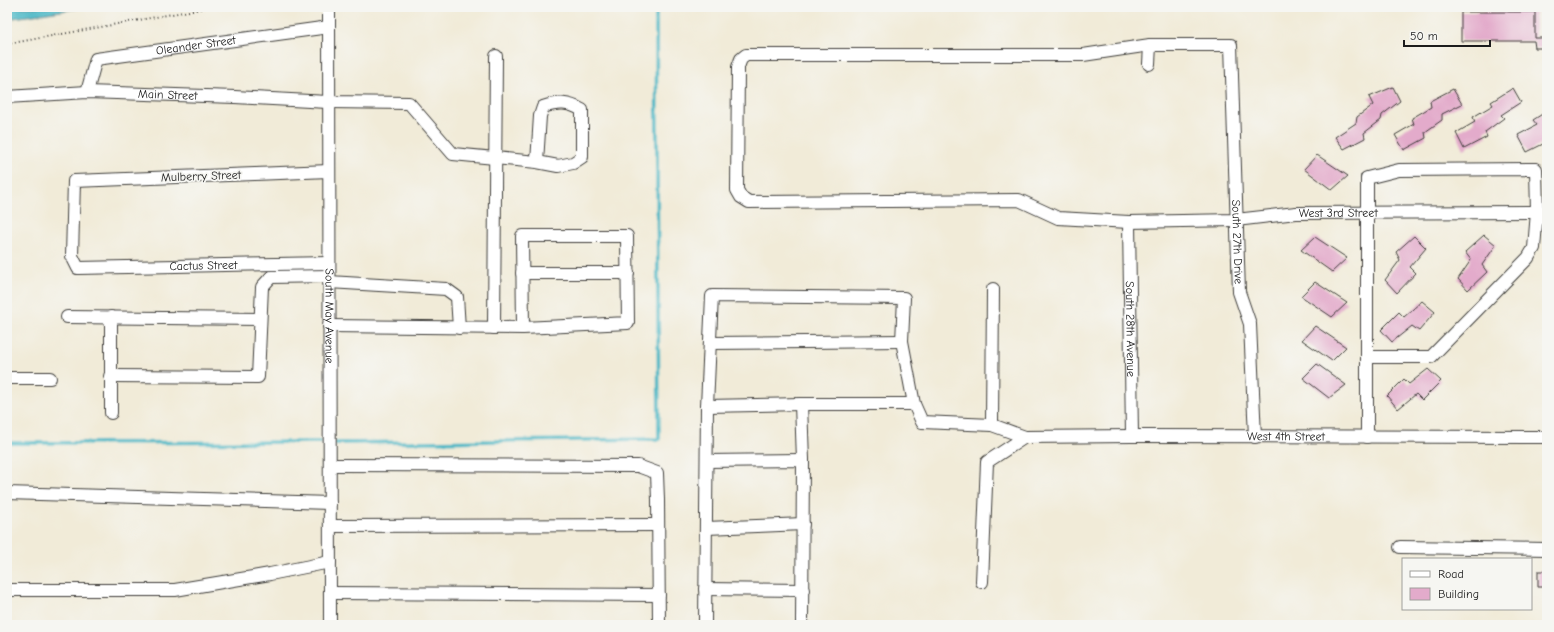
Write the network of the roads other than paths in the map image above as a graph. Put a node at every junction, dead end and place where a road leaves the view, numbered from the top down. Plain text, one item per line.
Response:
1 (329, 7) edge
2 (329, 27) junction
3 (1150, 45) junction
4 (496, 56) dead end
5 (1149, 64) dead end
6 (87, 92) junction
7 (7, 97) edge
8 (328, 102) junction
9 (496, 158) junction
10 (537, 162) junction
11 (329, 171) junction
12 (1542, 212) edge
13 (1367, 213) junction
14 (1236, 220) junction
15 (1129, 222) junction
16 (329, 263) junction
17 (78, 268) joint
18 (522, 273) junction
19 (628, 273) junction
20 (329, 279) junction
21 (994, 289) dead end
22 (67, 317) dead end
23 (112, 317) junction
24 (260, 319) junction
25 (329, 326) junction
26 (459, 328) junction
27 (494, 328) junction
28 (523, 328) junction
29 (902, 341) junction
30 (710, 343) junction
31 (1367, 357) junction
32 (110, 376) junction
33 (7, 378) edge
34 (50, 378) dead end
35 (801, 404) junction
36 (914, 404) junction
37 (708, 406) junction
38 (111, 413) dead end
39 (992, 424) junction
40 (1132, 436) junction
41 (1025, 437) junction
42 (1255, 437) junction
43 (1367, 437) junction
44 (1547, 437) edge
45 (804, 460) junction
46 (707, 461) junction
47 (330, 465) junction
48 (7, 493) edge
49 (330, 503) junction
50 (803, 524) junction
51 (658, 525) junction
52 (330, 526) junction
53 (706, 528) junction
54 (1400, 547) dead end
55 (1547, 549) edge
56 (330, 562) junction
57 (982, 582) dead end
58 (705, 589) junction
59 (7, 590) edge
60 (803, 590) junction
61 (330, 593) junction
62 (658, 595) junction
63 (330, 625) edge
64 (659, 625) edge
65 (705, 625) edge
66 (802, 625) edge

1 - 2 street, South May Avenue
2 - 6 street, Oleander Street
2 - 8 street, South May Avenue
3 - 5 street
3 - 14 street, South 27th Drive
3 - 15 street, West 3rd Street
4 - 9 street
6 - 7 street, Main Street
6 - 8 street, Main Street
8 - 9 street, Main Street
8 - 11 street, South May Avenue
9 - 10 street, Main Street
9 - 27 street
10 - 10 street
11 - 16 street, South May Avenue
11 - 17 street, Mulberry Street
12 - 13 street, West 3rd Street
12 - 13 street
12 - 31 street
13 - 14 street, West 3rd Street
13 - 31 street
14 - 15 street, West 3rd Street
14 - 42 street, South 27th Drive
15 - 40 street, South 28th Avenue
16 - 17 street, Cactus Street
16 - 20 street, South May Avenue
18 - 19 street
18 - 19 street
18 - 28 street
19 - 28 street
20 - 24 street
20 - 25 street, South May Avenue
20 - 26 street
21 - 39 street
22 - 23 street
23 - 24 street
23 - 32 street
24 - 32 street
25 - 26 street
25 - 47 street, South May Avenue
26 - 27 street
27 - 28 street
29 - 30 street
29 - 30 street
29 - 36 street
30 - 37 street
31 - 43 street
32 - 38 street
33 - 34 street
35 - 36 street
35 - 37 street
35 - 45 street
36 - 39 street
37 - 46 street
39 - 41 street
40 - 41 street, West 4th Street
40 - 42 street, West 4th Street
41 - 57 street
42 - 43 street, West 4th Street
43 - 44 street, West 4th Street
45 - 46 street
45 - 50 street
46 - 53 street
47 - 49 street, South May Avenue
47 - 51 street
48 - 49 street
49 - 52 street, South May Avenue
50 - 53 street
50 - 60 street
51 - 52 street
51 - 62 street
52 - 56 street, South May Avenue
53 - 58 street
54 - 55 street
56 - 59 street
56 - 61 street, South May Avenue
58 - 60 street
58 - 65 street
60 - 66 street
61 - 62 street
61 - 63 street, South May Avenue
62 - 64 street

